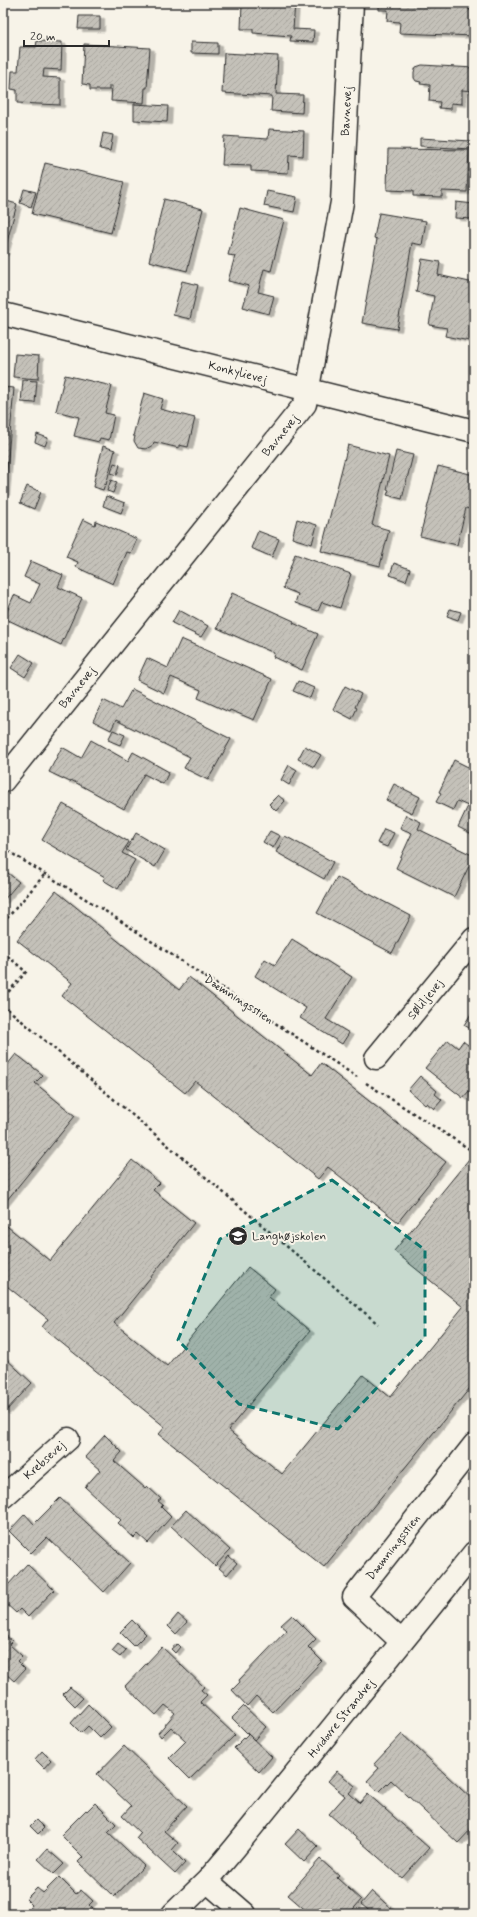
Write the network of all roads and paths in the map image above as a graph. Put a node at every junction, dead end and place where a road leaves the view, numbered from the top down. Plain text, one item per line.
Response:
1 (352, 3) edge
2 (3, 314) edge
3 (307, 390) junction
4 (474, 431) edge
5 (3, 781) edge
6 (3, 848) edge
7 (45, 874) junction
8 (3, 924) edge
9 (474, 939) edge
10 (3, 952) edge
11 (3, 998) edge
12 (3, 1005) edge
13 (376, 1058) dead end
14 (474, 1152) edge
15 (378, 1324) dead end
16 (68, 1439) dead end
17 (474, 1445) edge
18 (3, 1498) edge
19 (474, 1553) edge
20 (402, 1642) junction
21 (207, 1881) junction
22 (172, 1914) edge
23 (245, 1914) edge

1 - 3 street, Bavnevej
2 - 3 street, Konkylievej
3 - 4 street, Konkylievej
3 - 5 street, Bavnevej
6 - 7 path, Dæmningsstien
7 - 8 path
7 - 14 path, Dæmningsstien
9 - 13 street, Søliljevej
10 - 11 path
12 - 15 path
16 - 18 street, Krebsevej
17 - 20 street, Dæmningsstien
19 - 20 street, Hvidovre Strandvej
20 - 21 street, Hvidovre Strandvej
21 - 22 street, Hvidovre Strandvej
21 - 23 street

